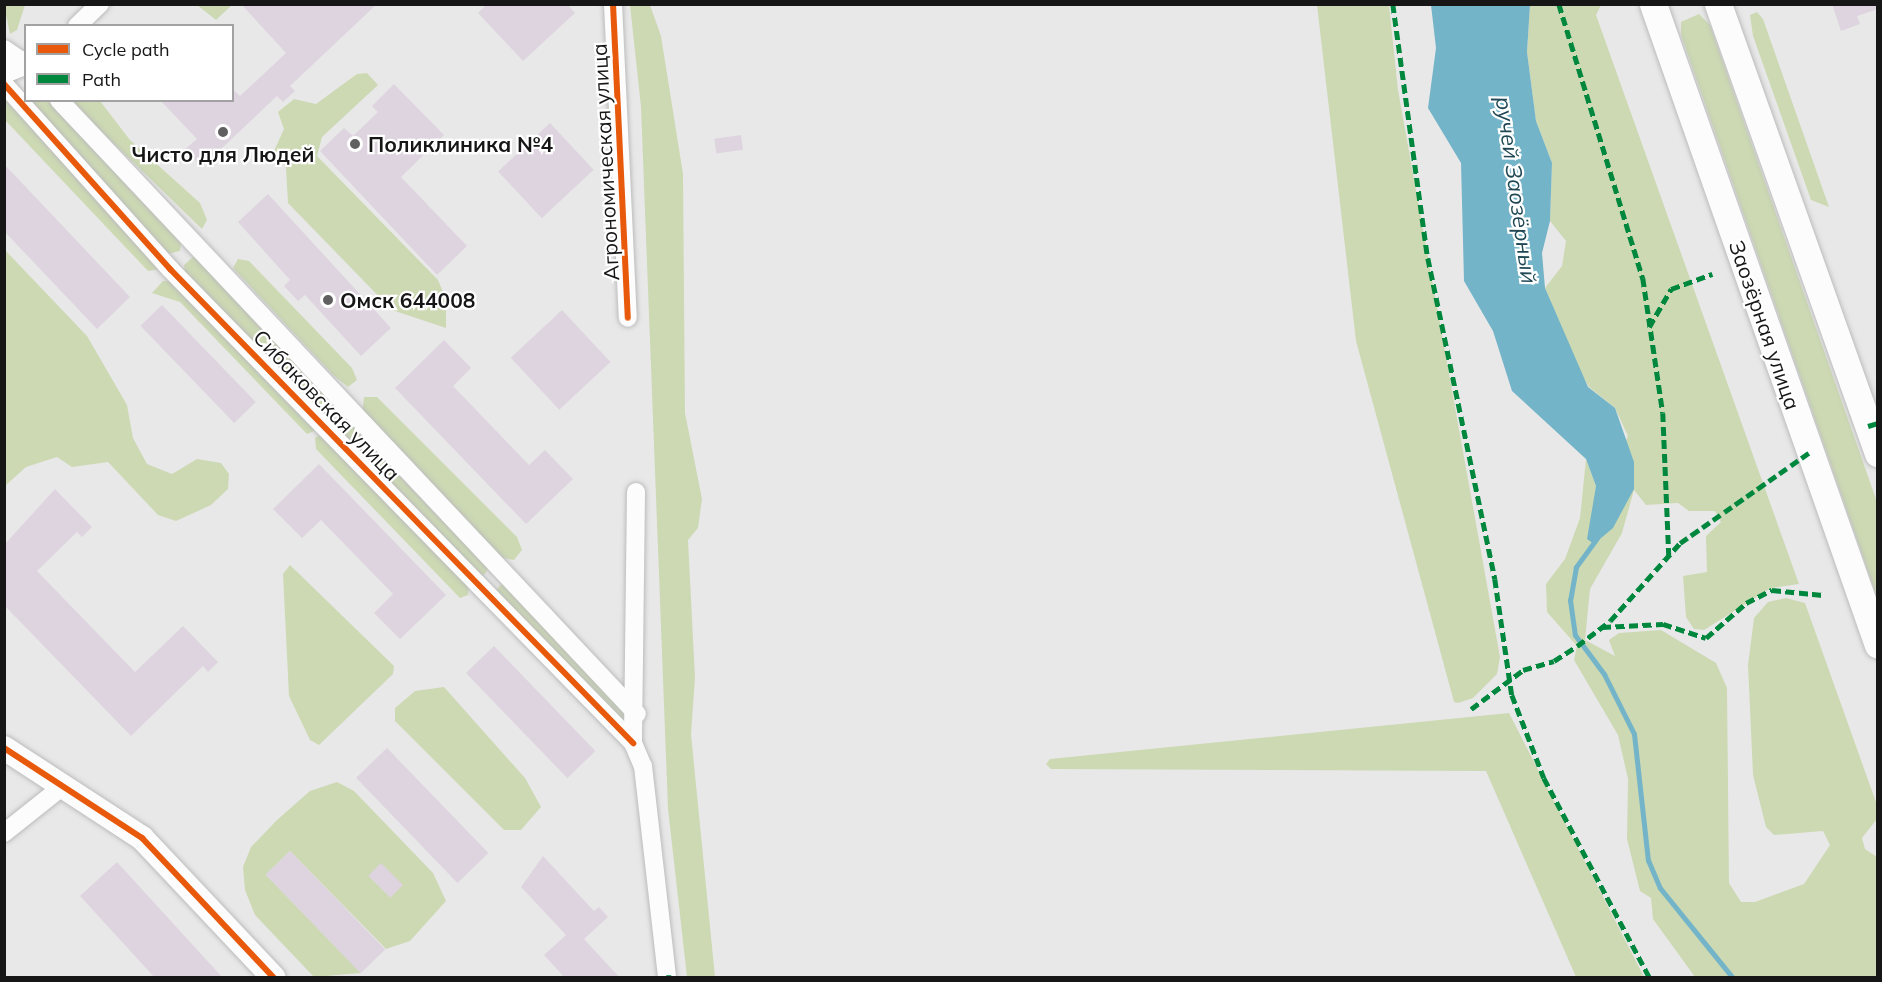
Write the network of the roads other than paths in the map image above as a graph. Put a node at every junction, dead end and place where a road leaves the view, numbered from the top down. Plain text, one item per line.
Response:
1 (100, 4) edge
2 (613, 4) edge
3 (1653, 4) edge
4 (1718, 4) edge
5 (79, 24) edge
6 (4, 48) edge
7 (20, 65) edge
8 (4, 84) edge
9 (61, 102) edge
10 (628, 318) dead end
11 (1878, 453) edge
12 (636, 492) dead end
13 (1878, 645) edge
14 (637, 714) junction
15 (633, 743) junction
16 (4, 748) edge
17 (63, 786) junction
18 (4, 833) edge
19 (274, 978) edge
20 (668, 978) edge

1 - 5 street
2 - 10 street, Агрономическая улица
3 - 13 main road, Заозёрная улица
4 - 11 main road
6 - 7 street
8 - 15 street, Сибаковская улица
9 - 14 street, Сибаковская улица
12 - 14 street
14 - 15 street
15 - 20 street
16 - 17 street
17 - 18 street
17 - 19 street

